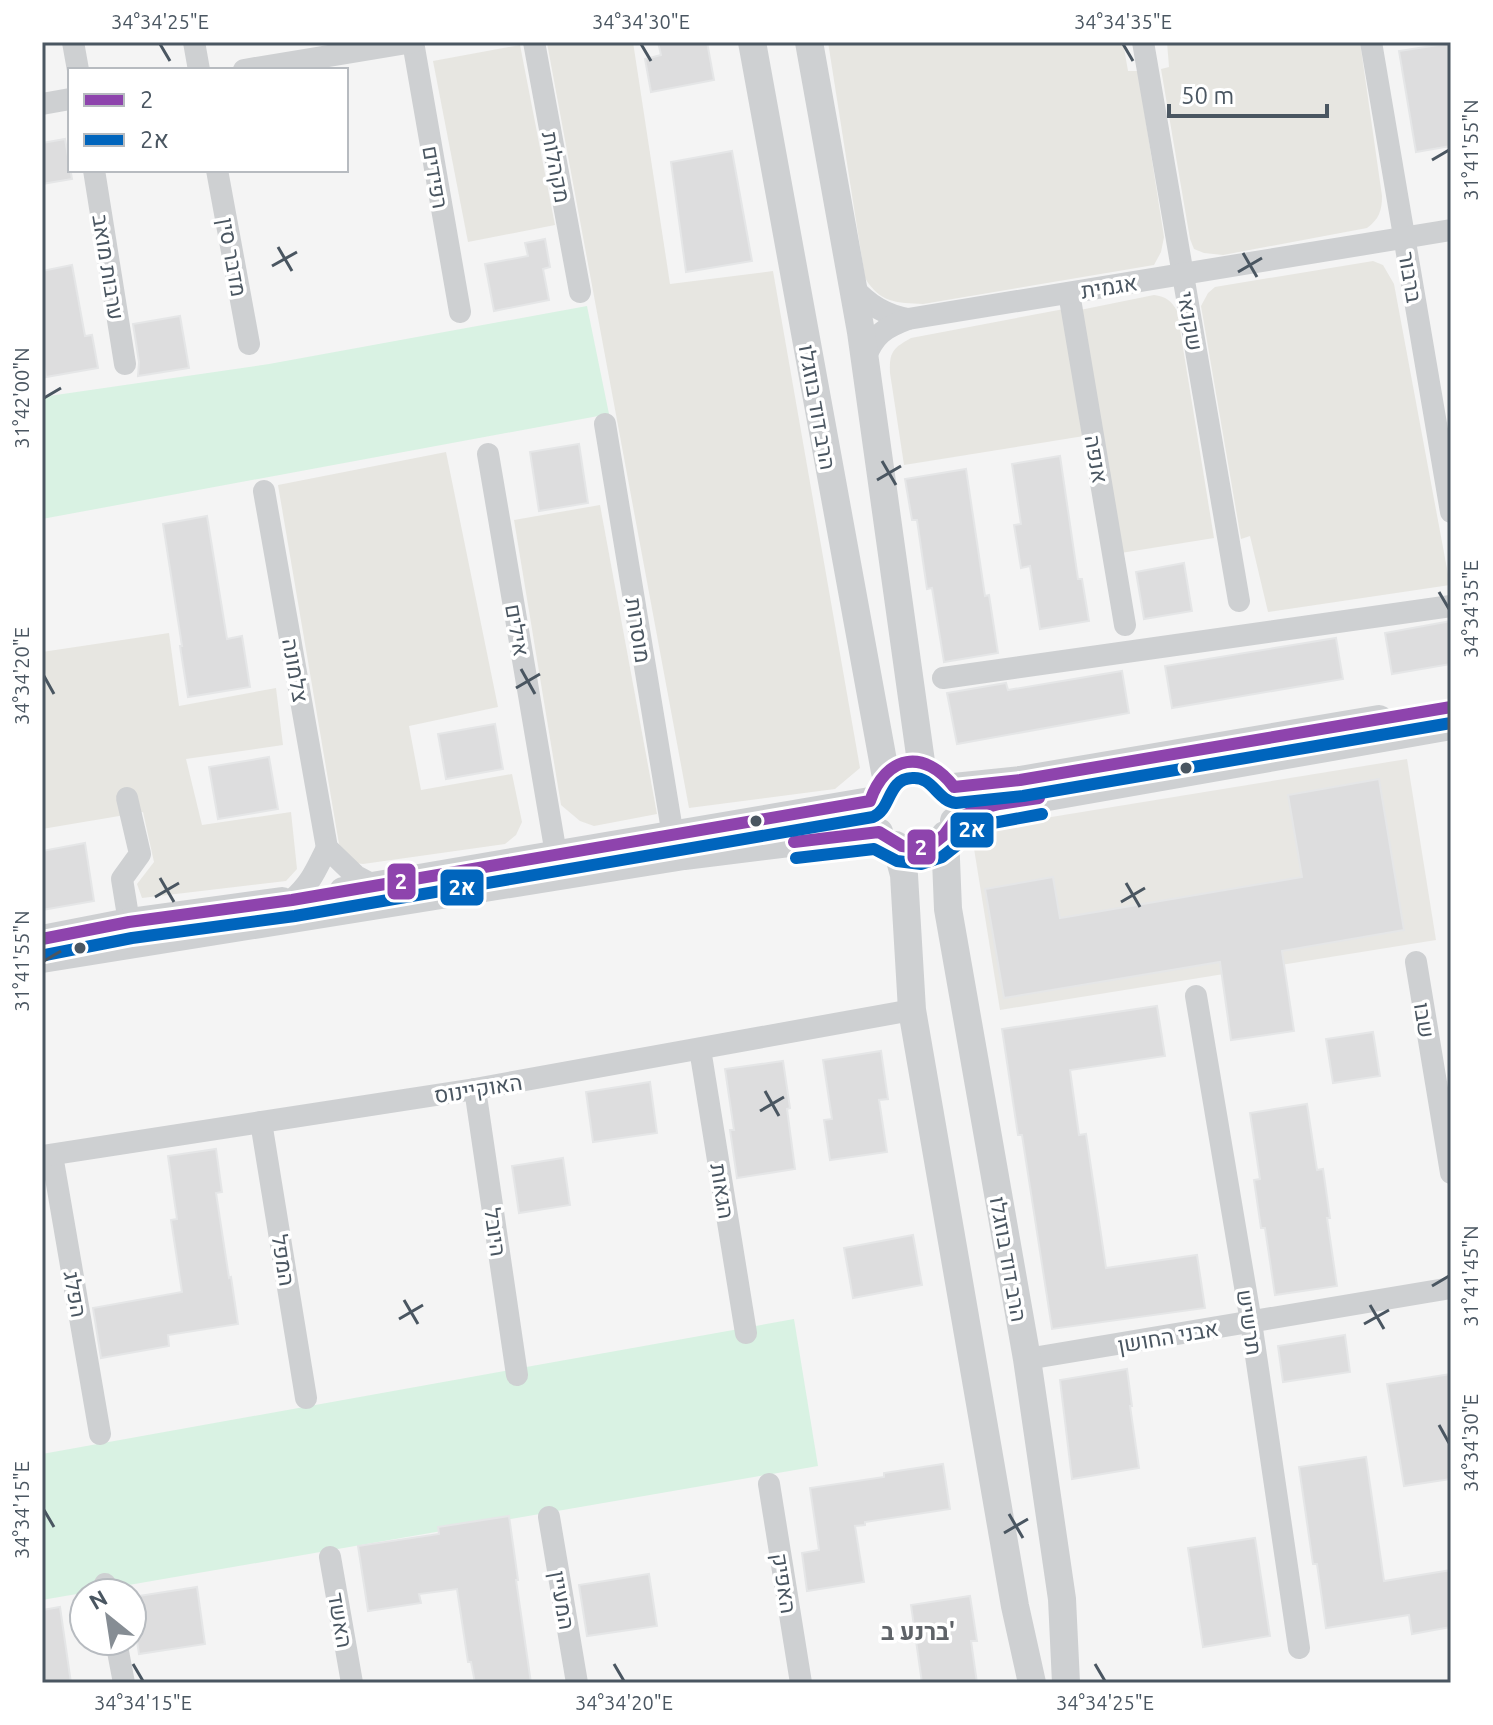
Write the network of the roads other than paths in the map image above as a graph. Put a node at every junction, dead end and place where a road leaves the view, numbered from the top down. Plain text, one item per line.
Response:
1 (73, 42) edge
2 (194, 42) edge
3 (413, 42) edge
4 (534, 42) edge
5 (752, 42) edge
6 (809, 42) edge
7 (1143, 42) edge
8 (1371, 42) edge
9 (78, 68) edge
10 (199, 68) edge
11 (256, 68) edge
12 (68, 99) edge
13 (42, 104) edge
14 (94, 172) edge
15 (217, 172) edge
16 (1451, 230) edge
17 (1404, 238) junction
18 (1183, 274) junction
19 (853, 287) junction
20 (580, 292) dead end
21 (1069, 293) junction
22 (460, 312) dead end
23 (908, 319) junction
24 (249, 344) dead end
25 (865, 358) junction
26 (125, 364) dead end
27 (605, 424) dead end
28 (488, 454) dead end
29 (264, 491) dead end
30 (1451, 512) edge
31 (1239, 601) dead end
32 (1451, 606) edge
33 (1125, 625) dead end
34 (943, 678) dead end
35 (1451, 707) edge
36 (1451, 726) edge
37 (921, 762) junction
38 (885, 772) junction
39 (954, 787) junction
40 (127, 798) dead end
41 (870, 801) junction
42 (949, 828) junction
43 (673, 836) junction
44 (888, 838) junction
45 (327, 848) junction
46 (556, 854) junction
47 (375, 886) junction
48 (292, 900) junction
49 (129, 922) junction
50 (42, 939) edge
51 (42, 959) edge
52 (1416, 962) dead end
53 (1196, 996) dead end
54 (912, 1010) junction
55 (700, 1049) junction
56 (475, 1089) junction
57 (261, 1122) junction
58 (47, 1155) edge
59 (1451, 1173) edge
60 (1451, 1288) edge
61 (1251, 1322) junction
62 (746, 1333) dead end
63 (1027, 1359) junction
64 (517, 1375) dead end
65 (306, 1398) dead end
66 (100, 1434) dead end
67 (769, 1484) dead end
68 (549, 1517) dead end
69 (330, 1557) dead end
70 (1299, 1648) dead end
71 (119, 1657) edge
72 (124, 1683) edge
73 (352, 1683) edge
74 (577, 1683) edge
75 (801, 1683) edge
76 (1032, 1683) edge
77 (1066, 1683) edge

1 - 9 street
2 - 10 street
3 - 11 street
3 - 22 street, רפידים
4 - 20 street, מקהלות
5 - 38 street, הרב דוד בוזגלו
6 - 19 street
7 - 18 street, שקנאי
8 - 17 street, ברבור
12 - 13 street
14 - 26 street, ערבות מואב
15 - 24 street, מדבר סין
16 - 17 street, אגמית
17 - 18 street, אגמית
17 - 30 street, ברבור
18 - 21 street, אגמית
18 - 31 street, שקנאי
19 - 23 street, אגמית
19 - 25 street
21 - 23 street, אגמית
21 - 33 street, אנפה
23 - 25 street, אגמית
25 - 37 street
27 - 43 street, מוסרות
28 - 46 street, אילים
29 - 45 street, צלמונה
32 - 34 street
35 - 39 street
36 - 42 street
37 - 38 street
37 - 39 street
38 - 41 street
39 - 42 street
40 - 49 street
41 - 43 street
41 - 44 street
42 - 44 street
42 - 63 street, הרב דוד בוזגלו
43 - 46 street
44 - 51 street
44 - 54 street
45 - 47 street
45 - 48 street
46 - 47 street
47 - 48 street
48 - 49 street
49 - 50 street
52 - 59 street, שבו
53 - 61 street, תרשיש
54 - 55 street, האוקיינוס
54 - 76 street
55 - 56 street, האוקיינוס
55 - 62 street, הגאות
56 - 57 street, האוקיינוס
56 - 64 street, היובל
57 - 58 street, האוקיינוס
57 - 65 street, המפל
58 - 66 street, הפלג
60 - 61 street, אבני החושן
61 - 63 street, אבני החושן
61 - 70 street, תרשיש
63 - 77 street, הרב דוד בוזגלו
67 - 75 street, האפיק
68 - 74 street, המעיין
69 - 73 street, האשד
71 - 72 street

